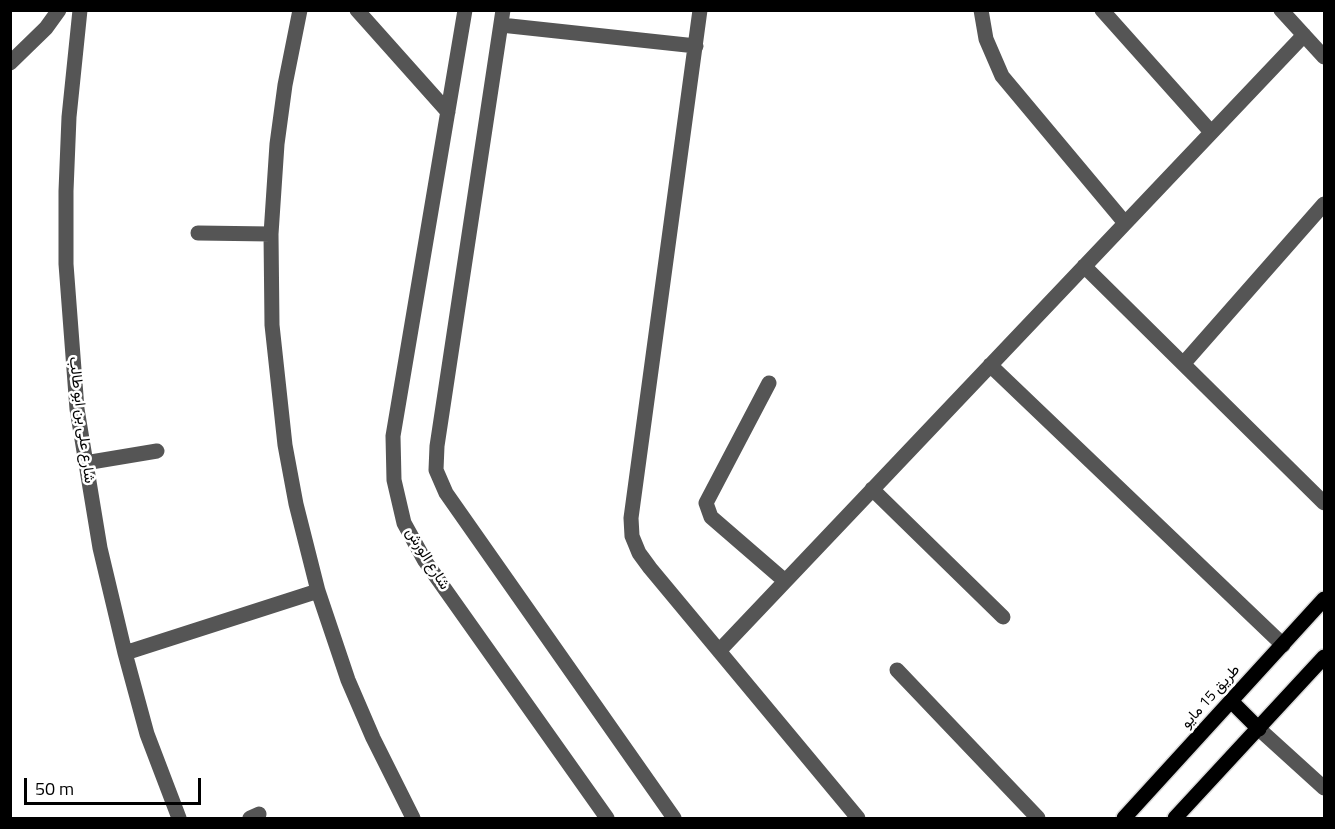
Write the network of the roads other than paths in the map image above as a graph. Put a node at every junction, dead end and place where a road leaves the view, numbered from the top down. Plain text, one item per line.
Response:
1 (59, 10) edge
2 (80, 10) edge
3 (300, 10) edge
4 (357, 10) edge
5 (465, 10) edge
6 (700, 10) edge
7 (981, 10) edge
8 (1102, 10) edge
9 (1281, 10) edge
10 (502, 18) edge
11 (1304, 34) junction
12 (696, 46) junction
13 (1324, 57) edge
14 (10, 63) edge
15 (448, 112) junction
16 (1211, 132) junction
17 (1324, 204) edge
18 (1125, 223) junction
19 (198, 233) dead end
20 (271, 234) junction
21 (1084, 266) junction
22 (1184, 363) junction
23 (990, 365) junction
24 (770, 383) dead end
25 (157, 451) dead end
26 (85, 463) junction
27 (872, 489) junction
28 (1324, 503) edge
29 (785, 581) junction
30 (318, 591) junction
31 (1324, 599) edge
32 (1003, 617) dead end
33 (1283, 645) junction
34 (718, 651) junction
35 (125, 653) junction
36 (1324, 657) edge
37 (897, 670) dead end
38 (1232, 702) junction
39 (1259, 729) junction
40 (1324, 788) edge
41 (178, 819) edge
42 (413, 819) edge
43 (607, 819) edge
44 (674, 819) edge
45 (858, 819) edge
46 (1038, 819) edge
47 (1124, 819) edge
48 (1175, 819) edge

1 - 14 street
2 - 26 street, شارع على بن ابو طالب
3 - 20 street
4 - 15 street
5 - 15 street, شارع الورش
6 - 12 street
7 - 18 street
8 - 16 street
9 - 11 street
10 - 12 street
10 - 44 street
11 - 13 street
11 - 16 street
12 - 34 street
15 - 43 street, شارع الورش
16 - 18 street
17 - 22 street
18 - 21 street
19 - 20 street
20 - 30 street
21 - 22 street
21 - 23 street
22 - 28 street
23 - 27 street
23 - 33 street
24 - 29 street
25 - 26 street
26 - 35 street, شارع على بن ابو طالب
27 - 29 street
27 - 32 street
29 - 34 street
30 - 35 street
30 - 42 street
31 - 33 main road, طريق 15 مايو
33 - 38 main road, طريق 15 مايو
34 - 45 street
35 - 41 street, شارع على بن ابو طالب
36 - 39 main road
37 - 46 street
38 - 39 main road
38 - 47 main road, طريق 15 مايو
39 - 40 street
39 - 48 main road

